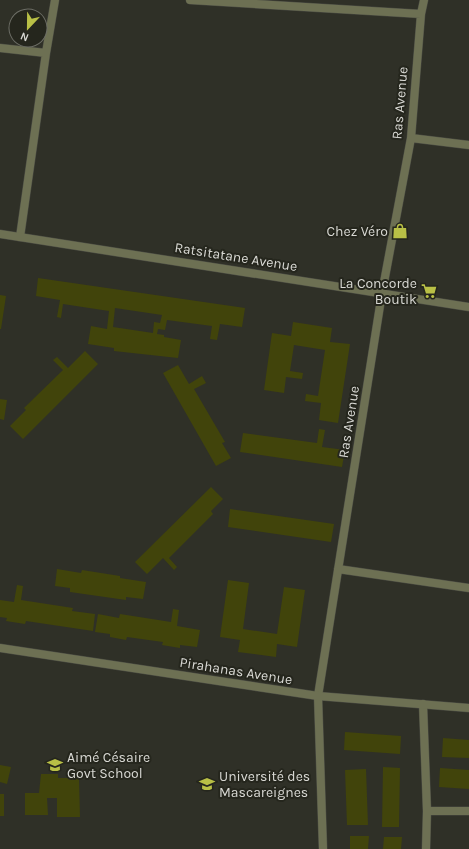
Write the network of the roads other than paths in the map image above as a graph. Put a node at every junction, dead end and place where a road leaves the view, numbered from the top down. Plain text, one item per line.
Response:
1 (55, 0) edge
2 (190, 0) edge
3 (424, 0) edge
4 (421, 14) junction
5 (0, 48) edge
6 (46, 53) junction
7 (411, 138) junction
8 (469, 145) edge
9 (0, 234) edge
10 (20, 237) junction
11 (382, 293) junction
12 (469, 307) edge
13 (338, 569) junction
14 (469, 588) edge
15 (0, 648) edge
16 (318, 696) junction
17 (423, 704) junction
18 (469, 708) edge
19 (428, 811) junction
20 (469, 811) edge
21 (323, 849) edge
22 (426, 849) edge

1 - 6 street
2 - 4 street
3 - 4 street, Ras Avenue
4 - 7 street, Ras Avenue
5 - 6 street
6 - 10 street
7 - 8 street
7 - 11 street, Ras Avenue
9 - 10 street, Ratsitatane Avenue
10 - 11 street, Ratsitatane Avenue
11 - 12 street, Ratsitatane Avenue
11 - 13 street, Ras Avenue
13 - 14 street
13 - 16 street, Ras Avenue
15 - 16 street, Pirahanas Avenue
16 - 17 street, Pirahanas Avenue
16 - 21 street, Ras Avenue
17 - 18 street, Pirahanas Avenue
17 - 19 street
19 - 20 street
19 - 22 street

